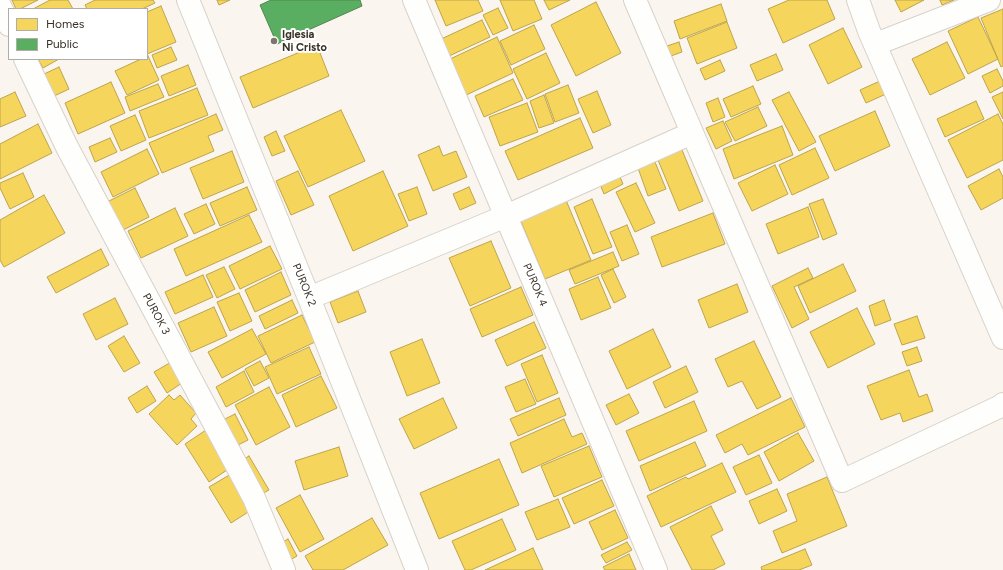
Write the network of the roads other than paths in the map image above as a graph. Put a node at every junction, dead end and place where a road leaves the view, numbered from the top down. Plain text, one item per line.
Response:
1 (188, 0) edge
2 (414, 0) edge
3 (635, 0) edge
4 (858, 0) edge
5 (989, 0) edge
6 (0, 6) edge
7 (8, 23) edge
8 (876, 44) junction
9 (25, 60) edge
10 (692, 133) junction
11 (506, 216) junction
12 (309, 298) junction
13 (1003, 338) edge
14 (1003, 404) edge
15 (284, 570) edge
16 (417, 570) edge
17 (656, 570) edge

1 - 12 street, PUROK 2
2 - 11 street, PUROK 4
3 - 10 street
4 - 8 street
5 - 8 street
6 - 7 street
8 - 13 street
9 - 15 street, PUROK 3
10 - 11 street
10 - 14 street
11 - 12 street
11 - 17 street, PUROK 4
12 - 16 street, PUROK 2

